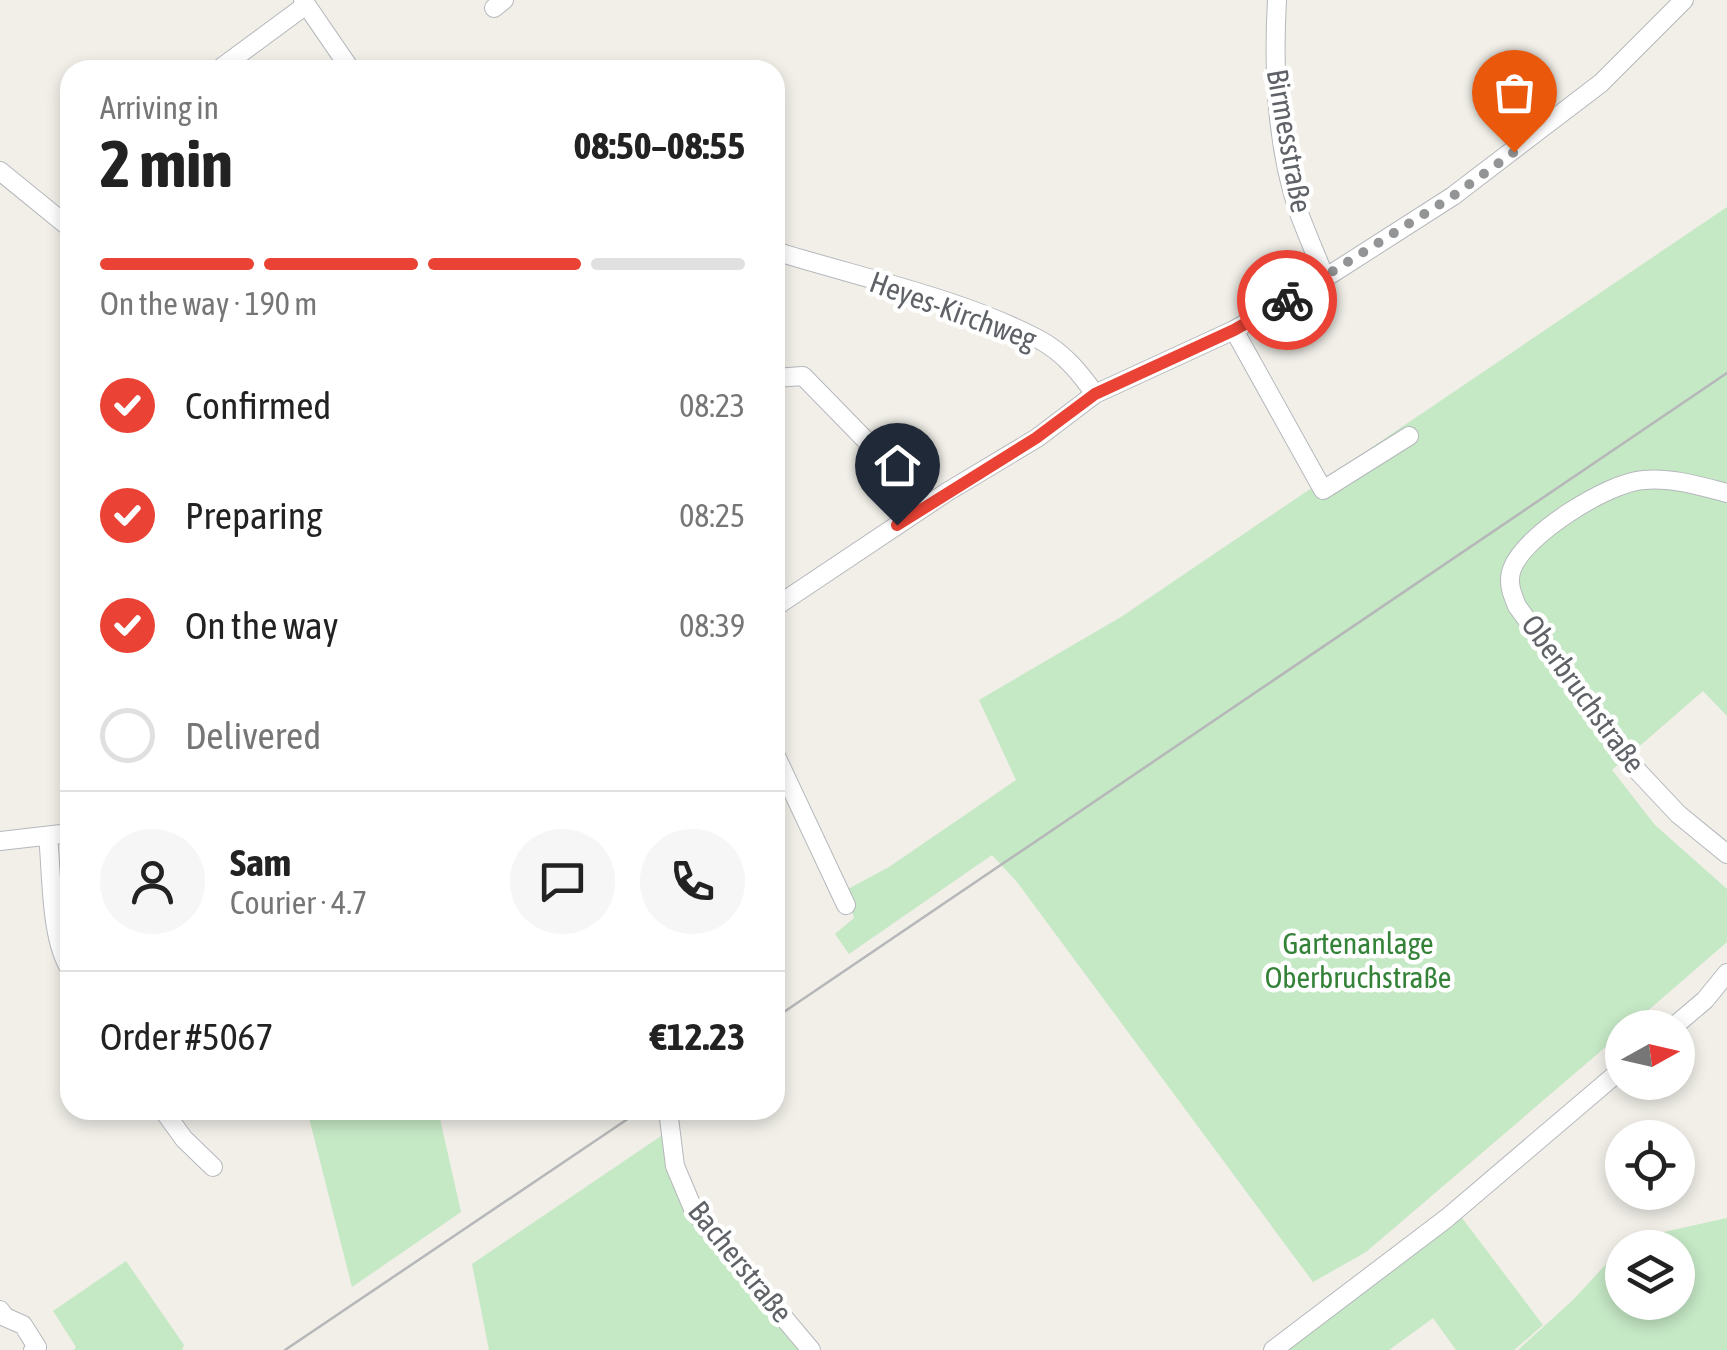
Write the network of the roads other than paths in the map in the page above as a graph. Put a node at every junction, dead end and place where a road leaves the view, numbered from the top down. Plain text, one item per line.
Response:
1 (1277, 0) edge
2 (1684, 0) edge
3 (304, 2) edge
4 (231, 60) edge
5 (343, 60) edge
6 (0, 171) edge
7 (60, 214) edge
8 (785, 254) edge
9 (1325, 278) junction
10 (1234, 330) junction
11 (785, 377) edge
12 (1095, 394) junction
13 (1409, 436) dead end
14 (1727, 493) edge
15 (928, 504) junction
16 (785, 599) edge
17 (785, 775) edge
18 (60, 834) edge
19 (48, 836) junction
20 (0, 842) edge
21 (1727, 854) edge
22 (846, 905) dead end
23 (60, 946) edge
24 (1727, 973) edge
25 (1693, 1010) edge
26 (1605, 1083) edge
27 (170, 1120) edge
28 (669, 1120) edge
29 (213, 1168) dead end
30 (0, 1310) edge
31 (33, 1350) edge
32 (811, 1350) edge
33 (1273, 1350) edge

1 - 9 street, Birmesstraße
2 - 9 street
3 - 4 street
3 - 5 street
6 - 7 street
8 - 12 street, Heyes-Kirchweg
9 - 10 street
10 - 12 street
10 - 13 street
11 - 15 street
12 - 15 street
14 - 21 street, Oberbruchstraße
15 - 16 street
17 - 22 street
18 - 19 street
19 - 20 street
19 - 23 street
24 - 25 street
26 - 33 street
27 - 29 street
28 - 32 street, Bacherstraße
30 - 31 street

